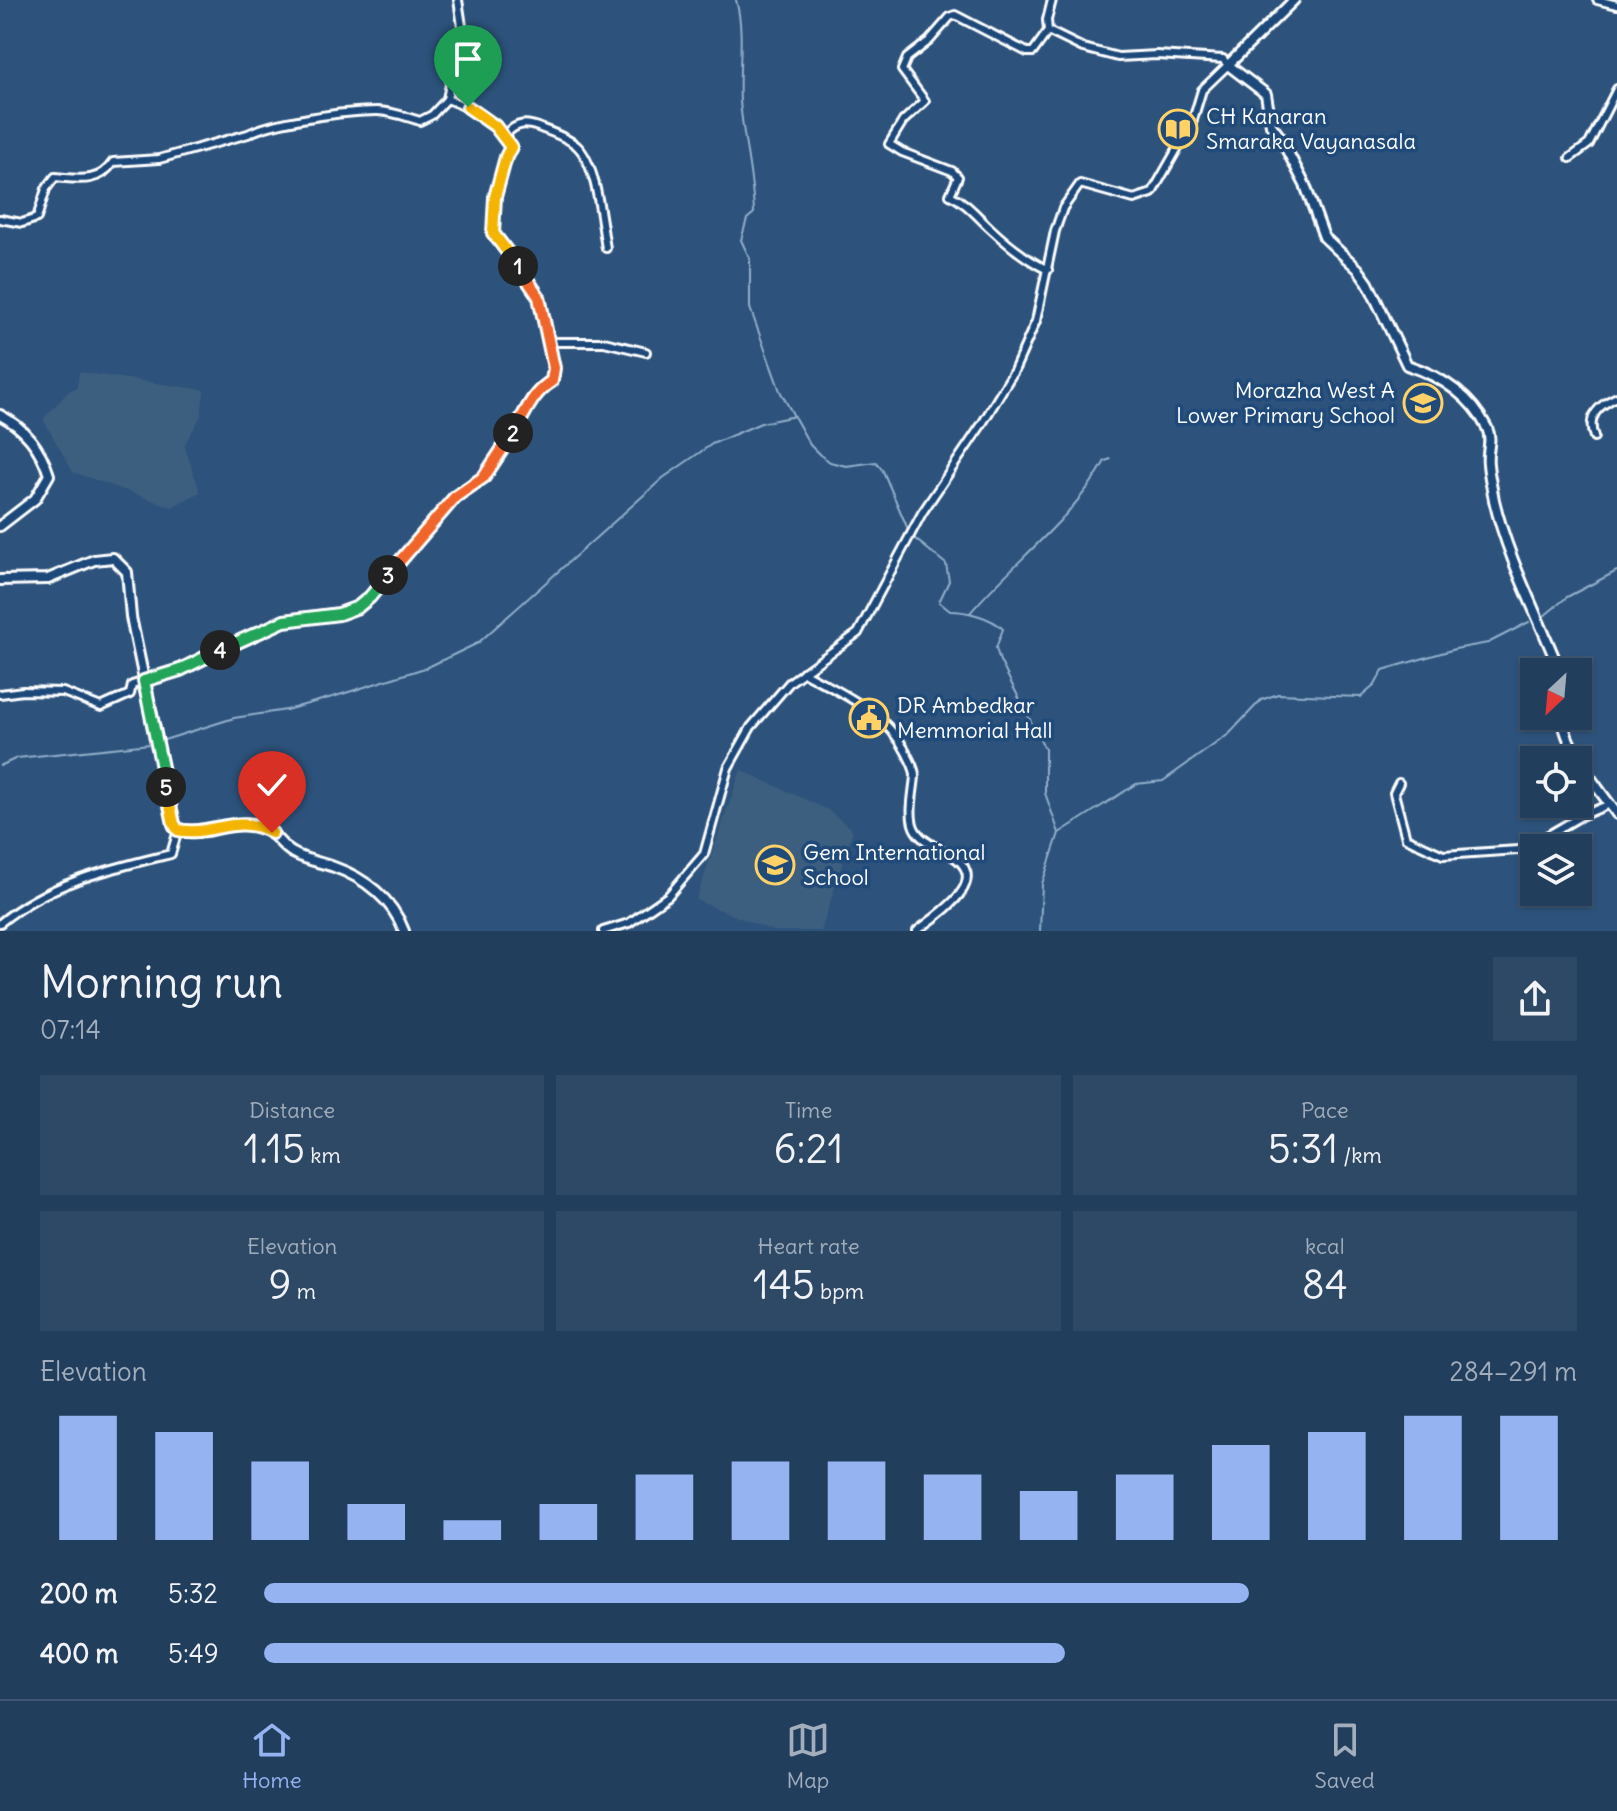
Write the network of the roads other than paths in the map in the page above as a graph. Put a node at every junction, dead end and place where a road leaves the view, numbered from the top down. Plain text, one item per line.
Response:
1 (458, 0) edge
2 (1052, 0) edge
3 (1294, 0) edge
4 (1597, 0) edge
5 (1617, 5) edge
6 (1048, 31) junction
7 (1228, 65) junction
8 (1617, 89) edge
9 (447, 99) junction
10 (505, 135) junction
11 (1570, 158) dead end
12 (0, 219) edge
13 (606, 248) dead end
14 (1048, 270) junction
15 (549, 342) junction
16 (646, 352) dead end
17 (1617, 397) edge
18 (0, 415) edge
19 (1594, 437) dead end
20 (0, 526) edge
21 (0, 580) edge
22 (1554, 658) edge
23 (803, 672) junction
24 (144, 681) junction
25 (0, 694) edge
26 (1565, 730) edge
27 (1399, 783) dead end
28 (1610, 804) junction
29 (1617, 814) edge
30 (178, 830) junction
31 (0, 923) edge
32 (404, 931) edge
33 (603, 931) edge
34 (917, 931) edge

1 - 9 street
2 - 6 street
3 - 7 main road
4 - 5 street
6 - 7 street
6 - 14 street
7 - 14 street
7 - 22 main road
8 - 11 street
9 - 10 street
9 - 12 street
10 - 13 street
10 - 15 street
14 - 23 street
15 - 16 street
15 - 24 street
17 - 19 street
18 - 20 main road
21 - 24 main road
23 - 33 street
23 - 34 street
24 - 25 street
24 - 30 main road
26 - 28 main road
27 - 28 street
28 - 29 main road
30 - 31 street
30 - 32 main road

